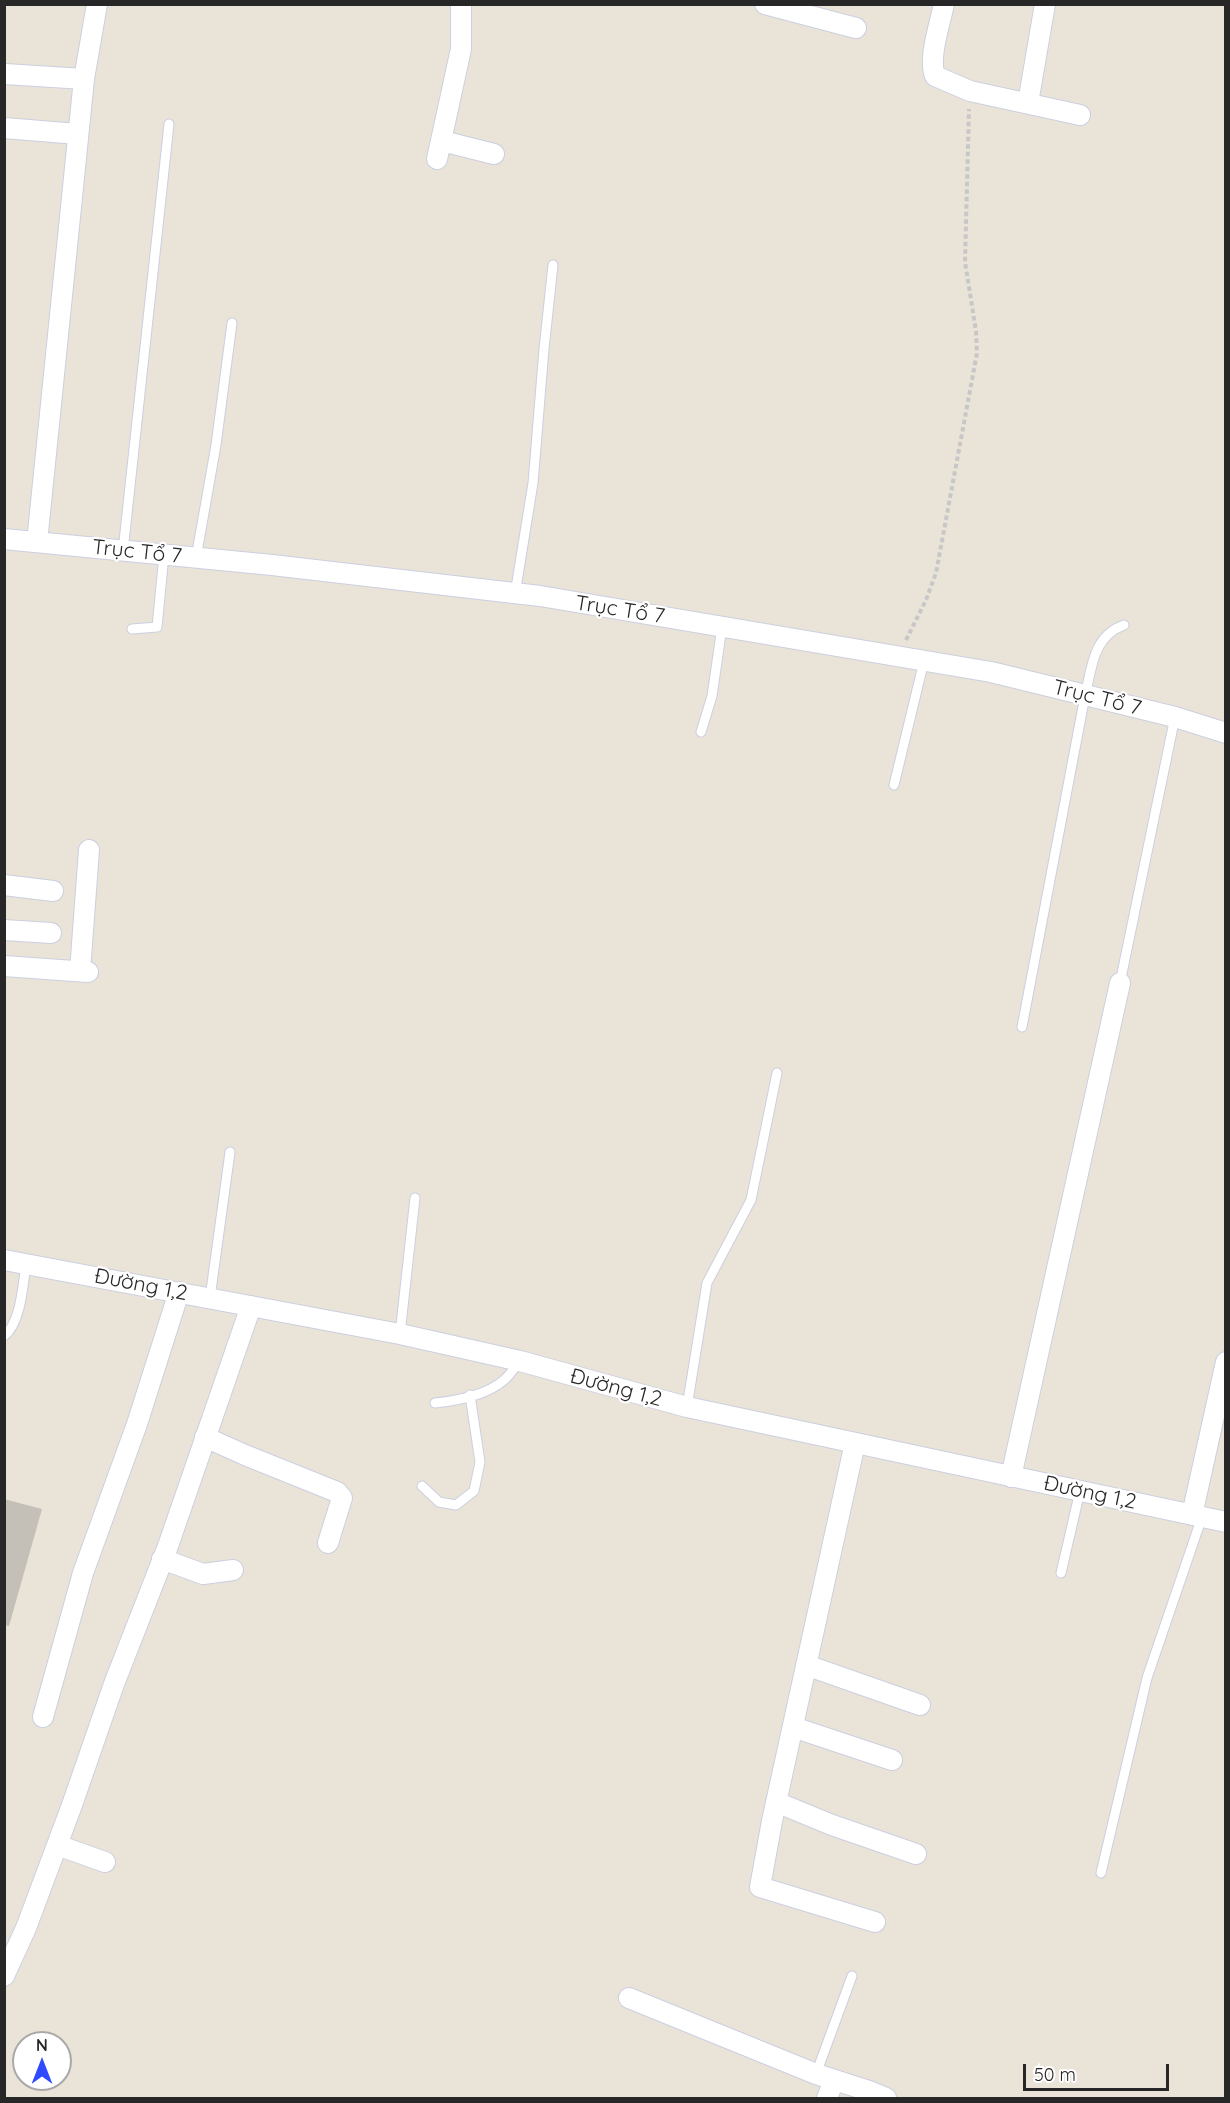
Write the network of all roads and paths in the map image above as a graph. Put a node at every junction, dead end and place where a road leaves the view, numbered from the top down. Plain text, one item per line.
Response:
1 (461, 4) edge
2 (765, 4) edge
3 (944, 4) edge
4 (1045, 4) edge
5 (96, 5) edge
6 (856, 28) dead end
7 (4, 74) edge
8 (84, 80) junction
9 (970, 91) junction
10 (1028, 103) junction
11 (1080, 115) dead end
12 (169, 124) dead end
13 (4, 128) edge
14 (78, 134) junction
15 (494, 154) dead end
16 (553, 265) dead end
17 (232, 322) dead end
18 (4, 539) edge
19 (37, 542) junction
20 (123, 551) junction
21 (164, 555) junction
22 (196, 558) junction
23 (515, 594) junction
24 (1125, 625) dead end
25 (722, 627) junction
26 (132, 629) dead end
27 (898, 656) junction
28 (924, 661) junction
29 (1085, 696) junction
30 (1175, 717) junction
31 (701, 732) dead end
32 (1226, 733) edge
33 (894, 785) dead end
34 (89, 850) dead end
35 (4, 885) edge
36 (53, 891) dead end
37 (4, 930) edge
38 (51, 933) dead end
39 (4, 966) edge
40 (1120, 983) joint
41 (1022, 1027) dead end
42 (777, 1073) dead end
43 (230, 1152) dead end
44 (415, 1198) dead end
45 (4, 1260) edge
46 (26, 1264) junction
47 (179, 1292) junction
48 (210, 1298) junction
49 (250, 1306) junction
50 (400, 1334) junction
51 (4, 1336) edge
52 (520, 1361) junction
53 (1226, 1362) edge
54 (470, 1395) junction
55 (435, 1403) dead end
56 (687, 1407) junction
57 (205, 1437) junction
58 (855, 1443) junction
59 (1011, 1477) junction
60 (422, 1486) dead end
61 (1080, 1491) junction
62 (1197, 1516) junction
63 (1226, 1522) edge
64 (328, 1543) dead end
65 (162, 1560) junction
66 (233, 1570) dead end
67 (1061, 1573) dead end
68 (806, 1665) junction
69 (920, 1705) dead end
70 (43, 1717) dead end
71 (793, 1727) junction
72 (892, 1760) dead end
73 (776, 1802) junction
74 (57, 1845) junction
75 (916, 1854) dead end
76 (105, 1862) dead end
77 (1101, 1873) dead end
78 (875, 1922) dead end
79 (4, 1976) edge
80 (852, 1976) dead end
81 (629, 1998) dead end
82 (825, 2077) junction
83 (827, 2098) edge
84 (886, 2098) edge

1 - 15 street
2 - 6 street
3 - 9 street
4 - 10 street
5 - 8 street
7 - 8 street
8 - 14 street
9 - 10 street
9 - 27 path
10 - 11 street
12 - 20 lane
13 - 14 street
14 - 19 street
16 - 23 lane
17 - 22 lane
18 - 19 street, Trục Tổ 7
19 - 20 street, Trục Tổ 7
20 - 21 street, Trục Tổ 7
21 - 22 street, Trục Tổ 7
21 - 26 lane
22 - 23 street, Trục Tổ 7
23 - 25 street, Trục Tổ 7
24 - 29 lane
25 - 27 street, Trục Tổ 7
25 - 31 lane
27 - 28 street, Trục Tổ 7
28 - 29 street, Trục Tổ 7
28 - 33 lane
29 - 30 street, Trục Tổ 7
29 - 41 lane
30 - 32 street, Trục Tổ 7
30 - 40 lane
34 - 39 street
35 - 36 street
37 - 38 street
40 - 59 street
42 - 56 lane
43 - 48 lane
44 - 50 lane
45 - 46 street, Đường 1,2
46 - 47 street, Đường 1,2
46 - 51 lane
47 - 48 street, Đường 1,2
47 - 70 street
48 - 49 street, Đường 1,2
49 - 50 street, Đường 1,2
49 - 57 street
50 - 52 street, Đường 1,2
52 - 54 lane
52 - 56 street, Đường 1,2
53 - 62 street
54 - 55 lane
54 - 60 lane
56 - 58 street, Đường 1,2
57 - 64 street
57 - 65 street
58 - 59 street, Đường 1,2
58 - 68 street
59 - 61 street, Đường 1,2
61 - 62 street, Đường 1,2
61 - 67 lane
62 - 63 street, Đường 1,2
62 - 77 lane
65 - 66 street
65 - 74 street
68 - 69 street
68 - 71 street
71 - 72 street
71 - 73 street
73 - 75 street
73 - 78 street
74 - 76 street
74 - 79 street
80 - 82 lane
81 - 82 street
82 - 83 street
82 - 84 street

